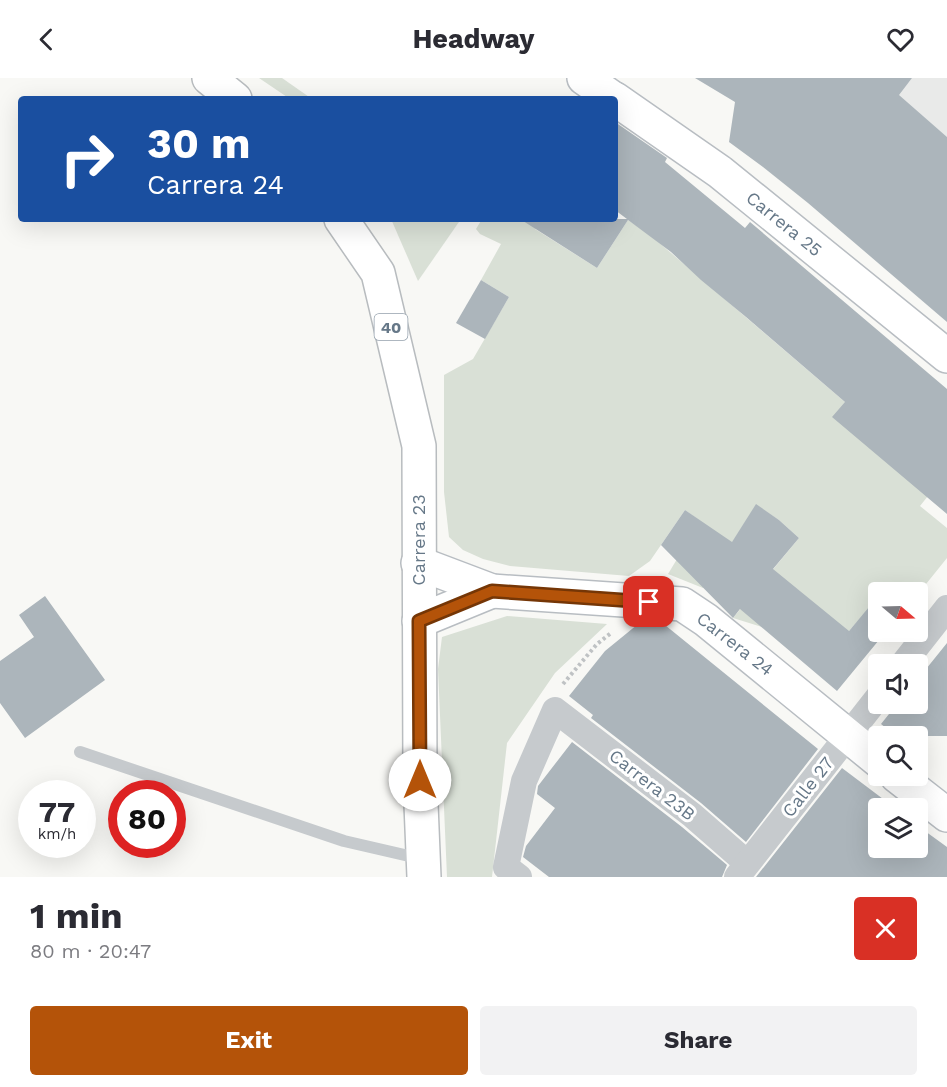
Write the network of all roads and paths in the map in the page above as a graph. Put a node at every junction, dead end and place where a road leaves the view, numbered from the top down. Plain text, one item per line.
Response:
1 (209, 78) edge
2 (584, 78) edge
3 (231, 96) edge
4 (611, 96) edge
5 (618, 101) edge
6 (343, 222) edge
7 (947, 356) edge
8 (418, 563) junction
9 (492, 591) junction
10 (649, 602) junction
11 (947, 608) edge
12 (419, 621) junction
13 (911, 654) edge
14 (555, 710) junction
15 (868, 710) edge
16 (848, 736) junction
17 (80, 752) dead end
18 (868, 752) edge
19 (910, 786) edge
20 (947, 815) edge
21 (424, 868) edge
22 (742, 870) edge
23 (512, 872) edge

1 - 3 main road
2 - 4 main road, Carrera 25
5 - 7 main road, Carrera 25
6 - 8 main road, Carrera 23 / 40
8 - 9 main road, Carrera 24
8 - 12 main road, Carrera 23 / 40
9 - 10 main road, Carrera 24
9 - 12 main road, Carrera 24
10 - 14 path
10 - 16 main road, Carrera 24
11 - 13 street
12 - 21 main road, Carrera 23 / 40
14 - 22 street, Carrera 23B
14 - 23 street
15 - 16 street, Calle 27
16 - 18 main road, Carrera 24
16 - 22 street, Calle 27
17 - 21 lane
19 - 20 main road

